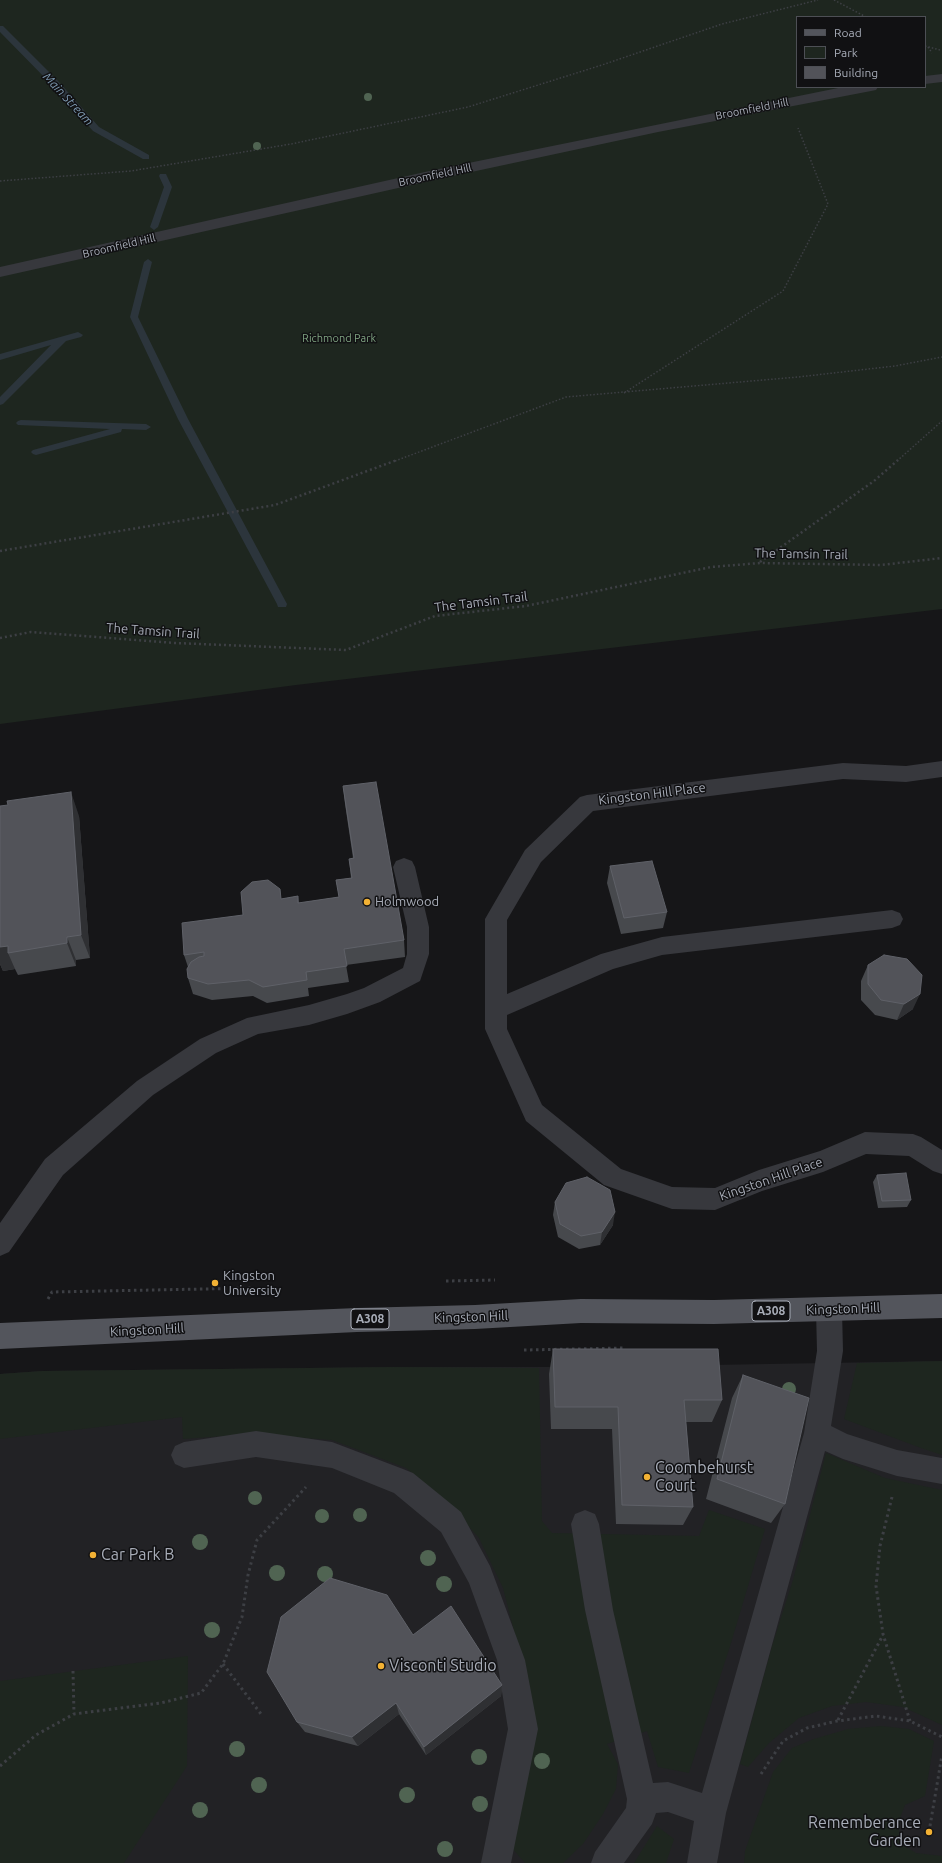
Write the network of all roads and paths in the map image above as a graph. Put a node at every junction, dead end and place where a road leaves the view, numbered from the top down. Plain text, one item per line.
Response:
1 (818, 0) edge
2 (834, 0) edge
3 (864, 16) edge
4 (926, 46) edge
5 (942, 51) edge
6 (942, 78) edge
7 (926, 80) edge
8 (865, 88) edge
9 (788, 102) junction
10 (0, 181) edge
11 (0, 272) edge
12 (942, 357) edge
13 (623, 393) junction
14 (942, 421) edge
15 (0, 551) edge
16 (942, 558) edge
17 (760, 562) junction
18 (0, 638) edge
19 (942, 769) edge
20 (404, 867) dead end
21 (892, 920) dead end
22 (496, 1009) junction
23 (942, 1163) edge
24 (0, 1244) edge
25 (257, 1288) dead end
26 (71, 1291) dead end
27 (942, 1306) edge
28 (829, 1310) junction
29 (0, 1336) edge
30 (618, 1348) edge
31 (528, 1350) dead end
32 (817, 1433) junction
33 (184, 1454) dead end
34 (325, 1454) junction
35 (893, 1462) junction
36 (942, 1471) edge
37 (585, 1524) dead end
38 (884, 1634) junction
39 (223, 1664) junction
40 (73, 1671) dead end
41 (74, 1714) junction
42 (261, 1714) dead end
43 (837, 1720) junction
44 (910, 1720) junction
45 (942, 1737) edge
46 (942, 1756) edge
47 (0, 1766) edge
48 (758, 1779) dead end
49 (642, 1799) junction
50 (711, 1813) junction
51 (929, 1832) dead end
52 (496, 1863) edge
53 (606, 1863) edge
54 (702, 1863) edge

1 - 10 path
2 - 3 path
4 - 5 path
6 - 7 street
8 - 9 street, Broomfield Hill
9 - 11 street, Broomfield Hill
9 - 13 path
12 - 13 path
13 - 15 path
14 - 17 path
16 - 17 path, The Tamsin Trail
17 - 18 path, The Tamsin Trail
19 - 22 street, Kingston Hill Place
20 - 24 street
21 - 22 street
22 - 23 street, Kingston Hill Place
25 - 26 path
27 - 28 main road, Kingston Hill / A308
28 - 29 main road, Kingston Hill / A308
28 - 32 street
30 - 31 path
32 - 35 street
32 - 50 street
33 - 34 street
34 - 39 path
34 - 52 street
35 - 36 street
35 - 38 path
37 - 49 street
38 - 43 path
38 - 44 path
39 - 41 path
39 - 42 path
40 - 41 path
41 - 47 path
43 - 44 path
43 - 48 path
44 - 45 path
46 - 51 path
49 - 50 street
49 - 53 street
50 - 54 street

